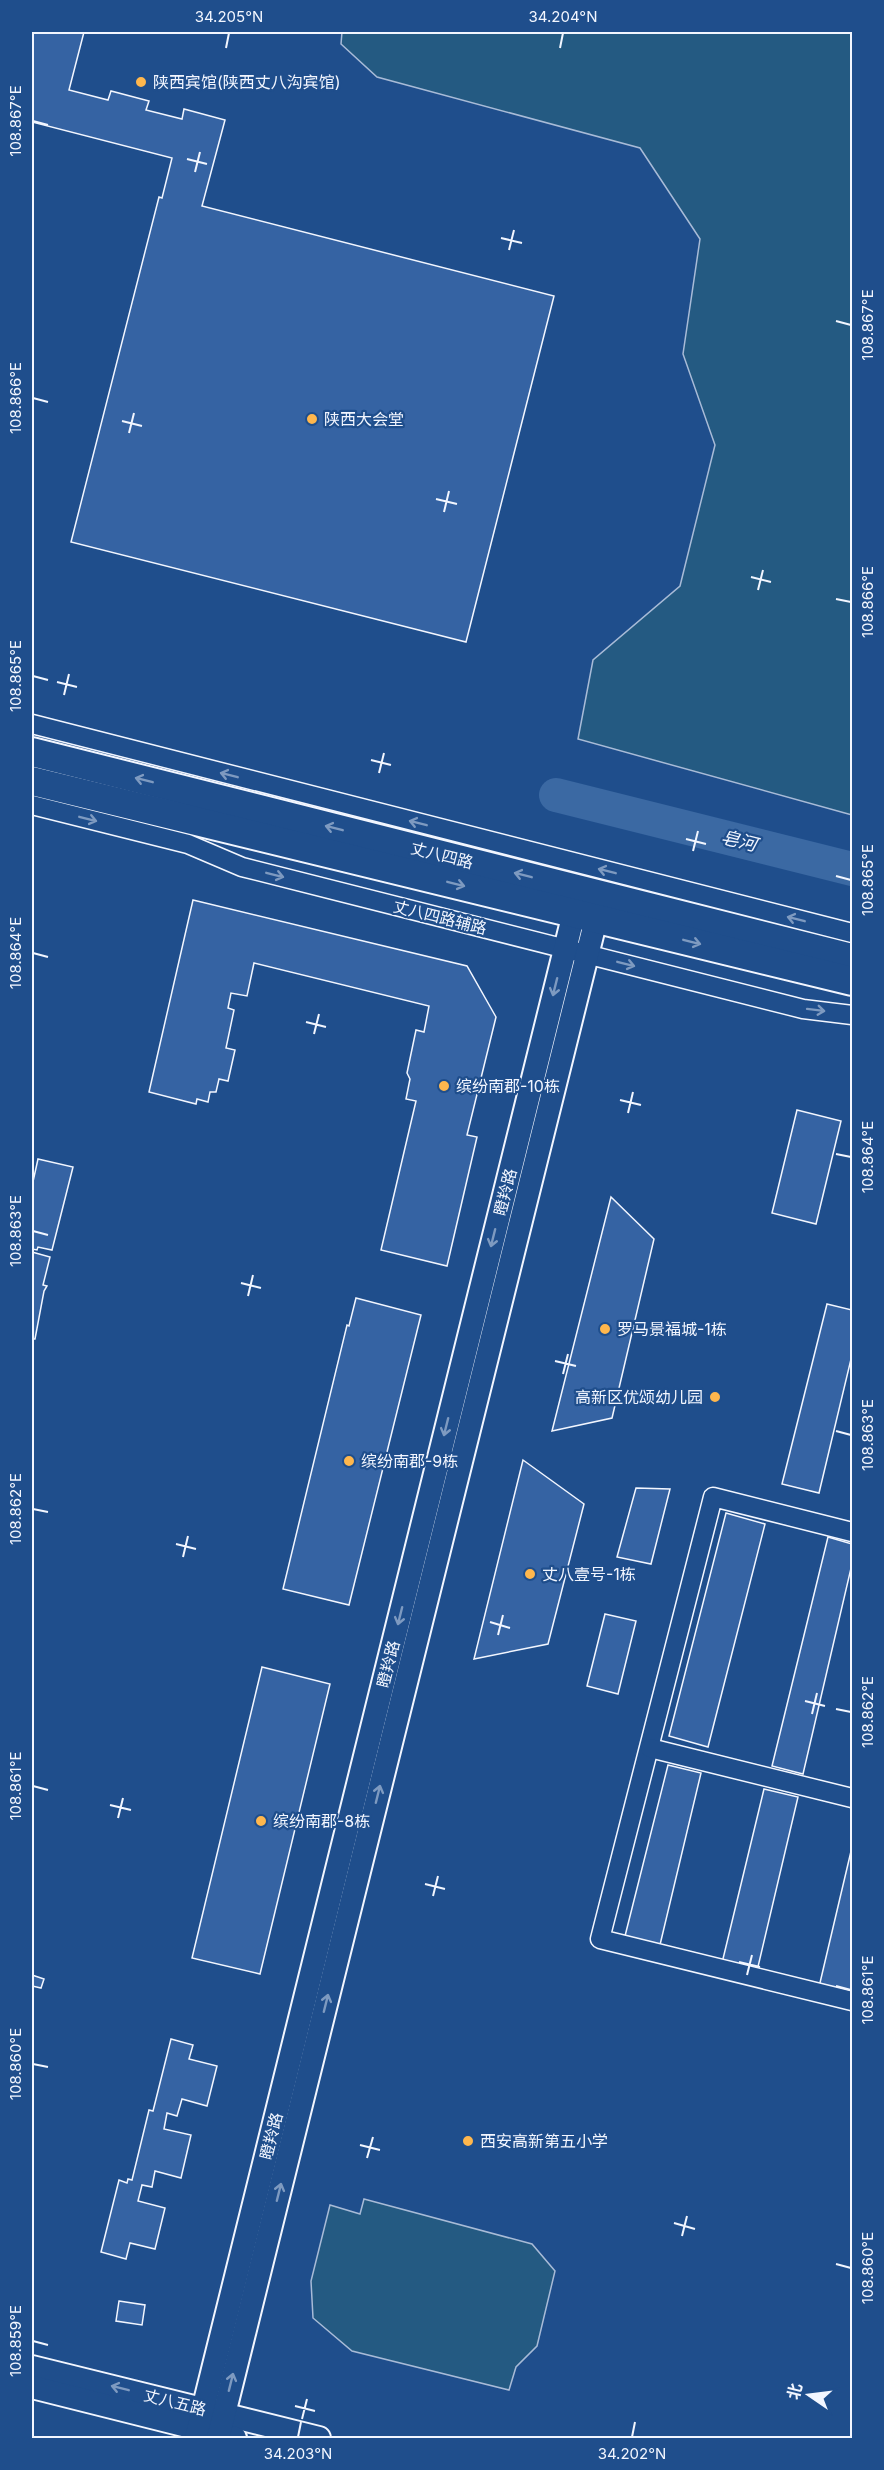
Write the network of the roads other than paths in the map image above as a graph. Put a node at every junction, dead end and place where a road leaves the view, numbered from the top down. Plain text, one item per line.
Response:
1 (32, 724) edge
2 (32, 752) edge
3 (32, 781) edge
4 (32, 805) edge
5 (588, 904) junction
6 (852, 933) edge
7 (565, 949) junction
8 (587, 954) junction
9 (852, 958) edge
10 (852, 981) edge
11 (852, 1015) edge
12 (852, 1532) edge
13 (650, 1748) junction
14 (852, 1798) edge
15 (852, 2001) edge
16 (32, 2367) edge
17 (32, 2388) edge
18 (213, 2429) edge
19 (319, 2439) edge

6 -> 1 street
5 -> 2 main road, 丈八四路
3 -> 5 main road, 丈八四路
4 -> 7 street, 丈八四路辅路
5 - 7 street, 瞪羚路
5 - 8 street, 瞪羚路
5 - 9 main road, 丈八四路
5 -> 10 main road, 丈八四路
7 - 8 street, 丈八四路辅路
7 -> 18 street, 瞪羚路
8 -> 11 street, 丈八四路辅路
18 -> 8 street, 瞪羚路
12 - 13 street
13 - 14 street
13 - 15 street
18 -> 16 street, 丈八五路
17 - 18 street, 丈八五路
18 - 19 street, 丈八五路

